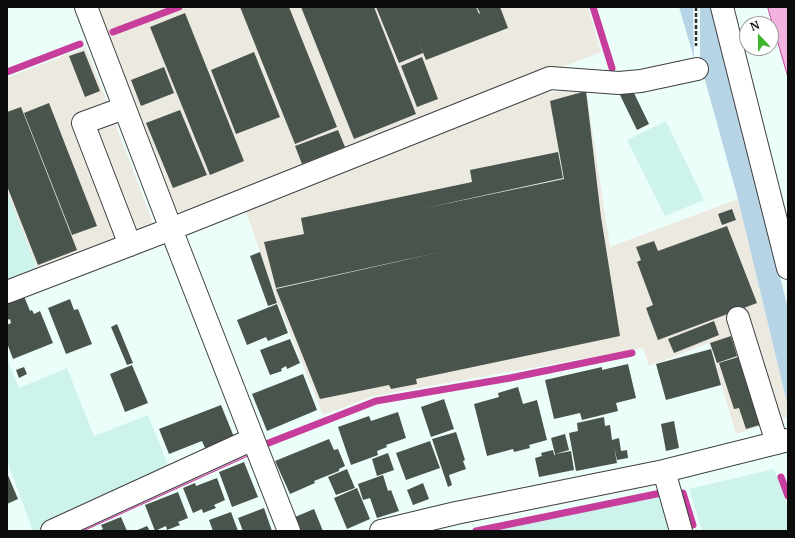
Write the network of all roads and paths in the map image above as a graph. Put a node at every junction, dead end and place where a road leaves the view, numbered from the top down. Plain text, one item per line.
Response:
1 (86, 7) edge
2 (696, 7) edge
3 (722, 7) edge
4 (697, 69) joint
5 (124, 108) junction
6 (171, 229) junction
7 (130, 245) junction
8 (788, 268) edge
9 (7, 292) edge
10 (738, 318) dead end
11 (253, 439) junction
12 (783, 441) edge
13 (664, 471) junction
14 (52, 531) edge
15 (289, 531) edge
16 (382, 531) edge
17 (681, 531) edge

1 - 5 street
2 - 4 path
3 - 8 street
4 - 6 street
5 - 6 street
5 - 7 street
6 - 7 street
6 - 11 street
7 - 9 street
10 - 12 street
11 - 14 street
11 - 15 street
12 - 13 street
13 - 16 street
13 - 17 street

